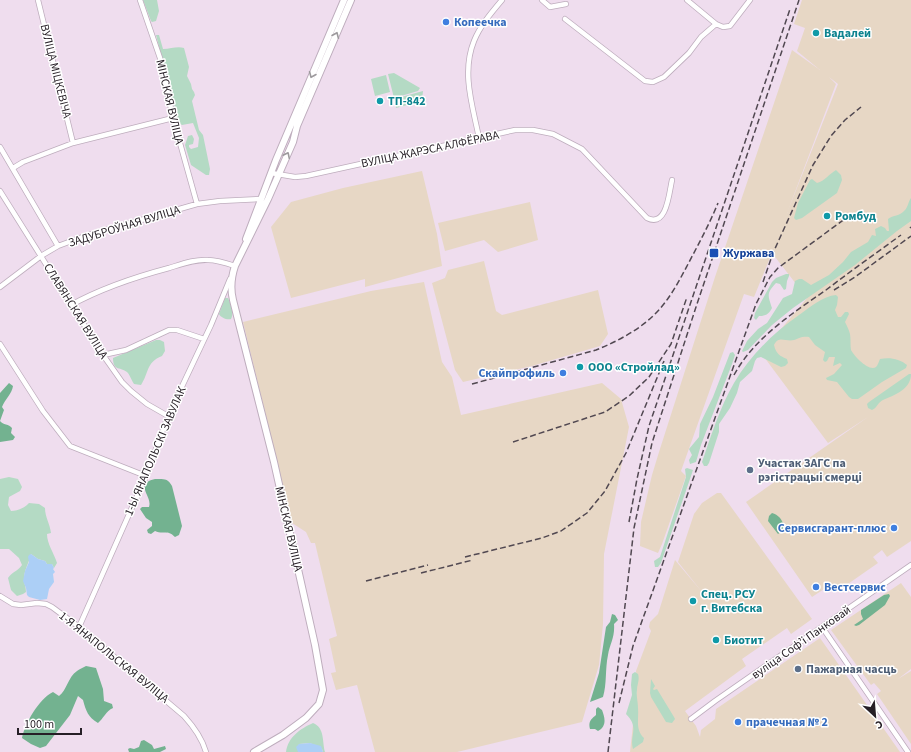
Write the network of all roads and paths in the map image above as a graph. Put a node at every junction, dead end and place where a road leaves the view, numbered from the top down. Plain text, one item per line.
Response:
1 (38, 0) edge
2 (140, 0) edge
3 (344, 0) edge
4 (350, 0) edge
5 (502, 0) edge
6 (542, 0) edge
7 (687, 0) edge
8 (750, 0) edge
9 (566, 4) dead end
10 (565, 19) dead end
11 (716, 24) junction
12 (172, 118) junction
13 (479, 138) junction
14 (73, 143) junction
15 (0, 146) edge
16 (12, 168) junction
17 (271, 173) junction
18 (278, 175) junction
19 (672, 180) dead end
20 (0, 191) edge
21 (261, 199) junction
22 (268, 199) junction
23 (197, 204) junction
24 (58, 246) junction
25 (241, 254) junction
26 (41, 256) junction
27 (235, 266) junction
28 (232, 276) junction
29 (0, 287) edge
30 (71, 304) junction
31 (204, 339) junction
32 (0, 344) edge
33 (103, 355) junction
34 (168, 416) junction
35 (146, 476) junction
36 (911, 565) edge
37 (0, 596) edge
38 (79, 627) junction
39 (822, 627) junction
40 (691, 720) dead end
41 (206, 752) edge
42 (254, 752) edge
43 (908, 752) edge

1 - 14 street, ВУЛІЦА МІЦКЕВІЧА
2 - 12 street, МІНСКАЯ ВУЛІЦА
3 -> 17 main road
18 -> 4 main road
5 - 13 street
6 - 9 street
7 - 11 street
8 - 11 street
10 - 11 street
12 - 14 street
12 - 23 street, МІНСКАЯ ВУЛІЦА
13 - 18 street, ВУЛІЦА ЖАРЭСА АЛФЁРАВА
13 - 19 street, ВУЛІЦА ЖАРЭСА АЛФЁРАВА
14 - 16 street
15 - 16 street, СЛАВЯНСКАЯ ВУЛІЦА
16 - 24 street, СЛАВЯНСКАЯ ВУЛІЦА
17 - 18 street, ВУЛІЦА ЖАРЭСА АЛФЁРАВА
17 - 21 main road
18 - 22 main road
20 - 26 street, СЛАВЯНСКАЯ ВУЛІЦА
21 - 22 main road
21 - 23 street, ЗАДУБРОЎНАЯ ВУЛІЦА
21 - 25 main road
22 - 25 main road
23 - 24 street, ЗАДУБРОЎНАЯ ВУЛІЦА
24 - 26 street, ЗАДУБРОЎНАЯ ВУЛІЦА
25 - 27 main road, МІНСКАЯ ВУЛІЦА
26 - 29 street, ЗАДУБРОЎНАЯ ВУЛІЦА
26 - 30 street, СЛАВЯНСКАЯ ВУЛІЦА
27 - 28 main road, МІНСКАЯ ВУЛІЦА
27 - 30 street
28 - 31 street, 1-Ы ЯНАПОЛЬСКІ ЗАВУЛАК
28 - 42 main road, МІНСКАЯ ВУЛІЦА
30 - 33 street, СЛАВЯНСКАЯ ВУЛІЦА
31 - 33 street
31 - 34 street, 1-Ы ЯНАПОЛЬСКІ ЗАВУЛАК
32 - 35 street
33 - 34 street, СЛАВЯНСКАЯ ВУЛІЦА
34 - 35 street, 1-Ы ЯНАПОЛЬСКІ ЗАВУЛАК
35 - 38 street, 1-Ы ЯНАПОЛЬСКІ ЗАВУЛАК
36 - 39 street, вуліца Софʼі Панковай
37 - 38 street, 1-Я ЯНАПОЛЬСКАЯ ВУЛІЦА
38 - 41 street, 1-Я ЯНАПОЛЬСКАЯ ВУЛІЦА
39 - 40 street, вуліца Софʼі Панковай
39 - 43 street

